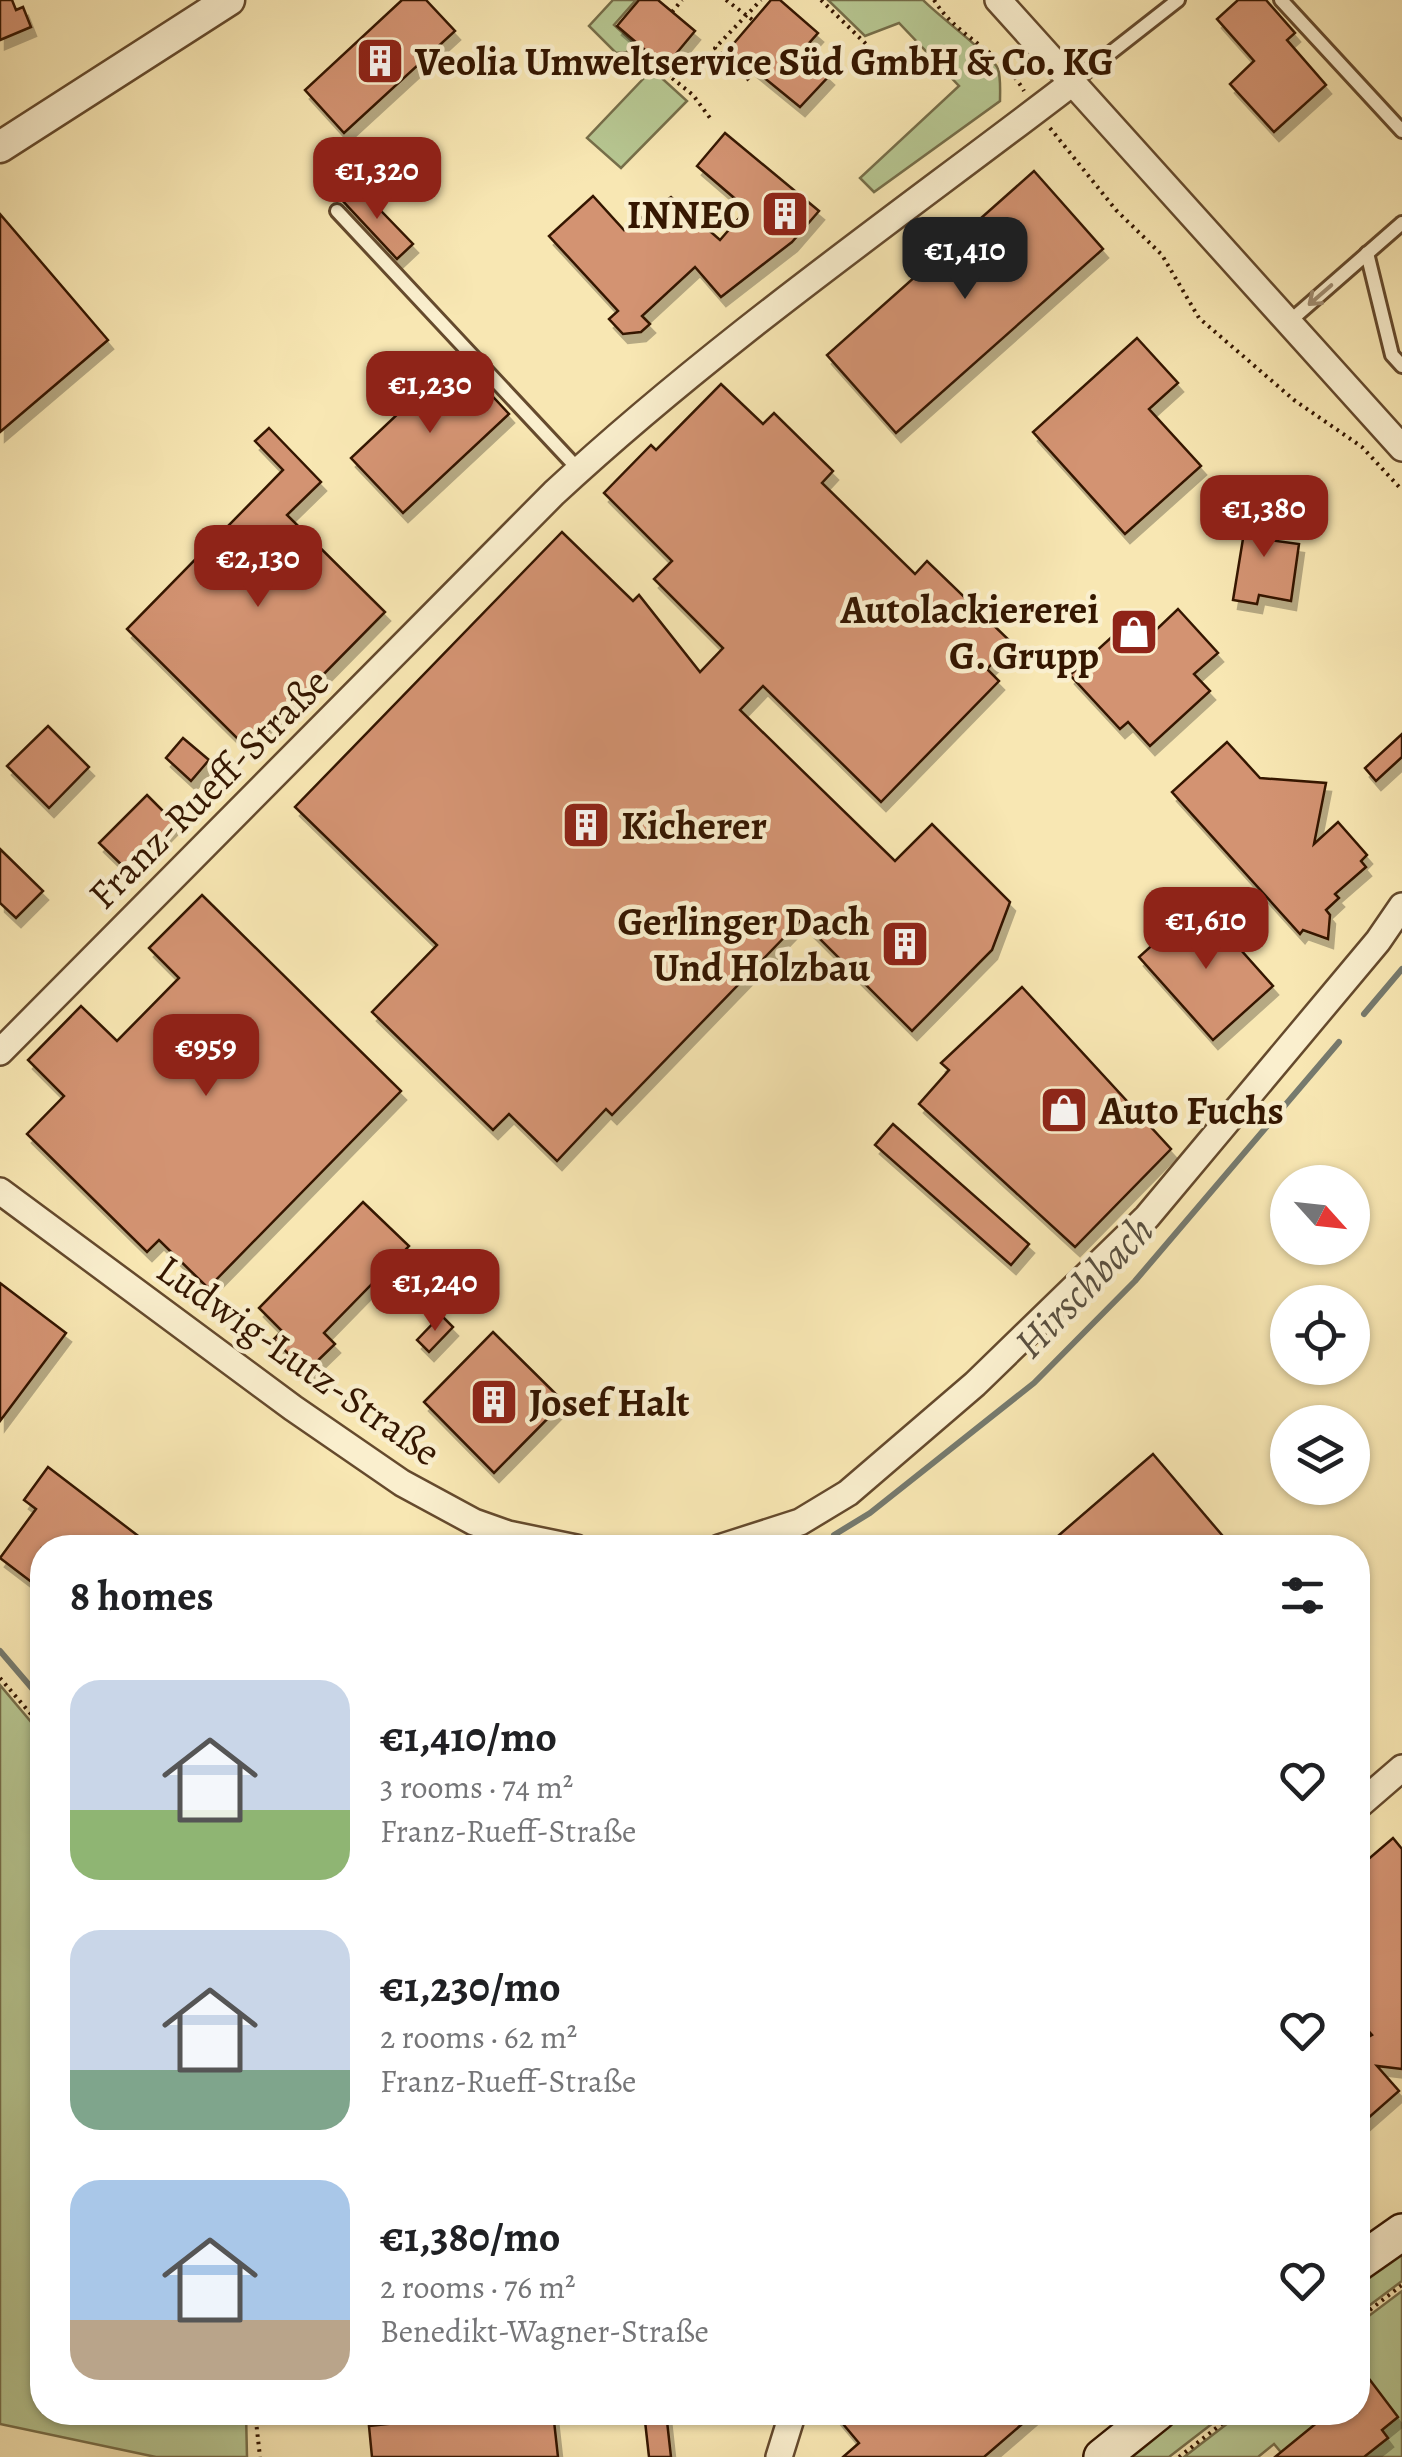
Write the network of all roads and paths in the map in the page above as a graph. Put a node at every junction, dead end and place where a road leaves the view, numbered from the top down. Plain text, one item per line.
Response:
1 (229, 0) edge
2 (682, 0) edge
3 (726, 0) edge
4 (761, 0) edge
5 (821, 0) edge
6 (934, 0) edge
7 (998, 0) edge
8 (1178, 0) edge
9 (1281, 0) edge
10 (672, 12) dead end
11 (746, 15) junction
12 (754, 21) dead end
13 (866, 44) dead end
14 (610, 68) dead end
15 (749, 80) dead end
16 (1072, 83) junction
17 (1035, 110) junction
18 (710, 118) dead end
19 (1402, 131) edge
20 (0, 147) edge
21 (337, 211) dead end
22 (1402, 223) edge
23 (1367, 254) junction
24 (1290, 321) junction
25 (1402, 366) edge
26 (1402, 448) edge
27 (579, 470) junction
28 (1402, 490) edge
29 (1402, 906) edge
30 (0, 1052) edge
31 (0, 1191) edge
32 (513, 1535) edge
33 (760, 1535) edge
34 (0, 1678) edge
35 (30, 1713) edge
36 (1402, 1768) edge
37 (1370, 1796) edge
38 (1402, 2232) edge
39 (1370, 2255) edge
40 (1402, 2285) edge
41 (1370, 2310) edge
42 (256, 2425) edge
43 (789, 2425) edge
44 (1142, 2425) edge
45 (1220, 2425) edge
46 (260, 2457) edge
47 (779, 2457) edge
48 (1102, 2457) edge
49 (1179, 2457) edge

1 - 20 street
2 - 10 path
3 - 11 path
4 - 11 path
5 - 13 path
6 - 17 path
7 - 16 street
8 - 16 lane
9 - 19 lane
11 - 12 path
11 - 15 path
14 - 18 path
16 - 17 street, Franz-Rueff-Straße
16 - 24 street
17 - 27 street, Franz-Rueff-Straße
17 - 28 path
21 - 27 lane
22 - 23 lane
23 -> 24 lane
23 - 25 lane
24 - 26 street
27 - 30 street, Franz-Rueff-Straße
29 - 33 street
31 - 32 street, Ludwig-Lutz-Straße
34 - 35 path
36 - 37 street
38 - 39 main road
40 - 41 path
42 - 46 path
43 - 47 street
44 - 48 main road
45 - 49 path

